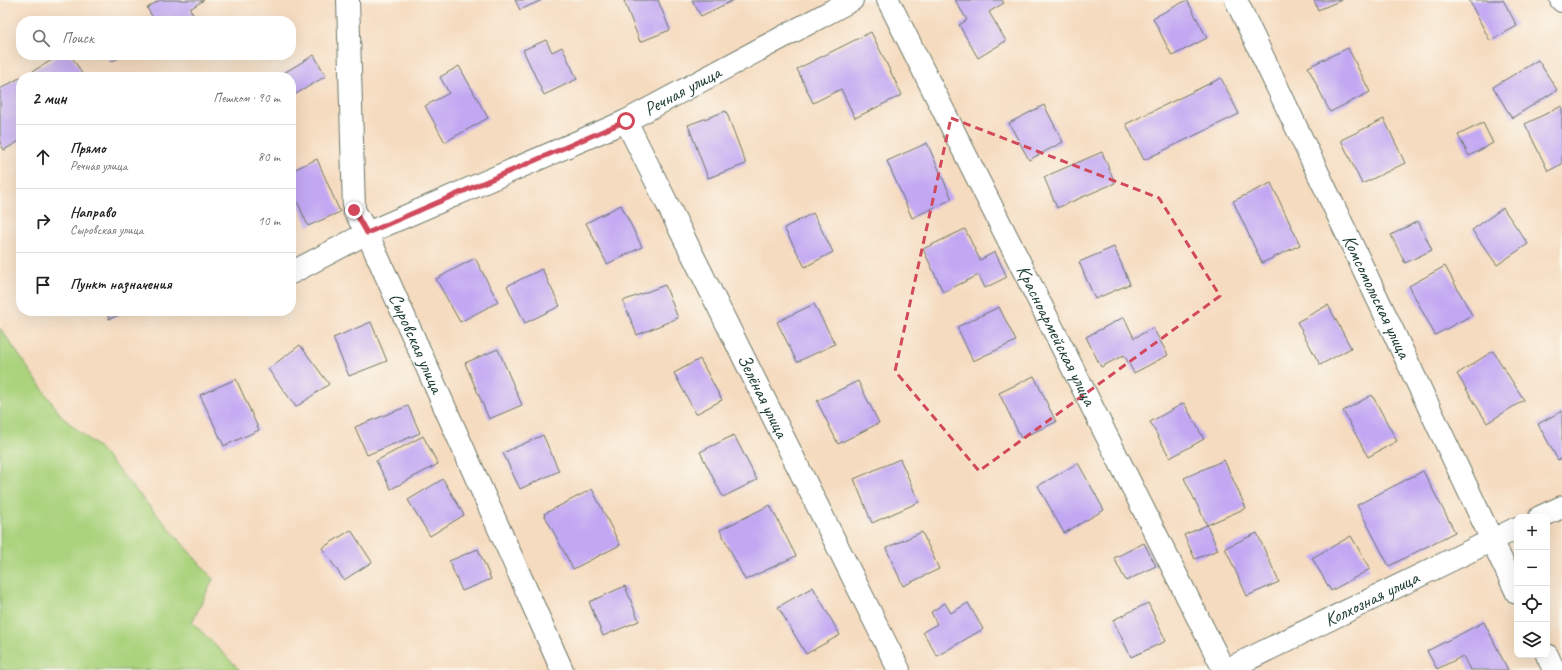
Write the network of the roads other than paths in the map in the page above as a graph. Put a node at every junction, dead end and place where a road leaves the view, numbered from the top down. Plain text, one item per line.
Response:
1 (348, 0) edge
2 (852, 0) edge
3 (888, 0) edge
4 (1236, 0) edge
5 (626, 121) junction
6 (367, 233) junction
7 (296, 270) edge
8 (1562, 507) edge
9 (1547, 514) edge
10 (1514, 529) edge
11 (1492, 540) junction
12 (1514, 587) edge
13 (1548, 658) edge
14 (562, 670) edge
15 (899, 670) edge
16 (1225, 670) edge
17 (1554, 670) edge

1 - 6 street, Сыровская улица
2 - 5 street, Речная улица
3 - 16 street, Красноармейская улица
4 - 11 street, Комсомольская улица
5 - 6 street, Речная улица
5 - 15 street, Зелёная улица
6 - 7 street, Речная улица
6 - 14 street, Сыровская улица
8 - 9 street
10 - 11 street, Колхозная улица
11 - 12 street, Комсомольская улица
11 - 16 street, Колхозная улица
13 - 17 street

